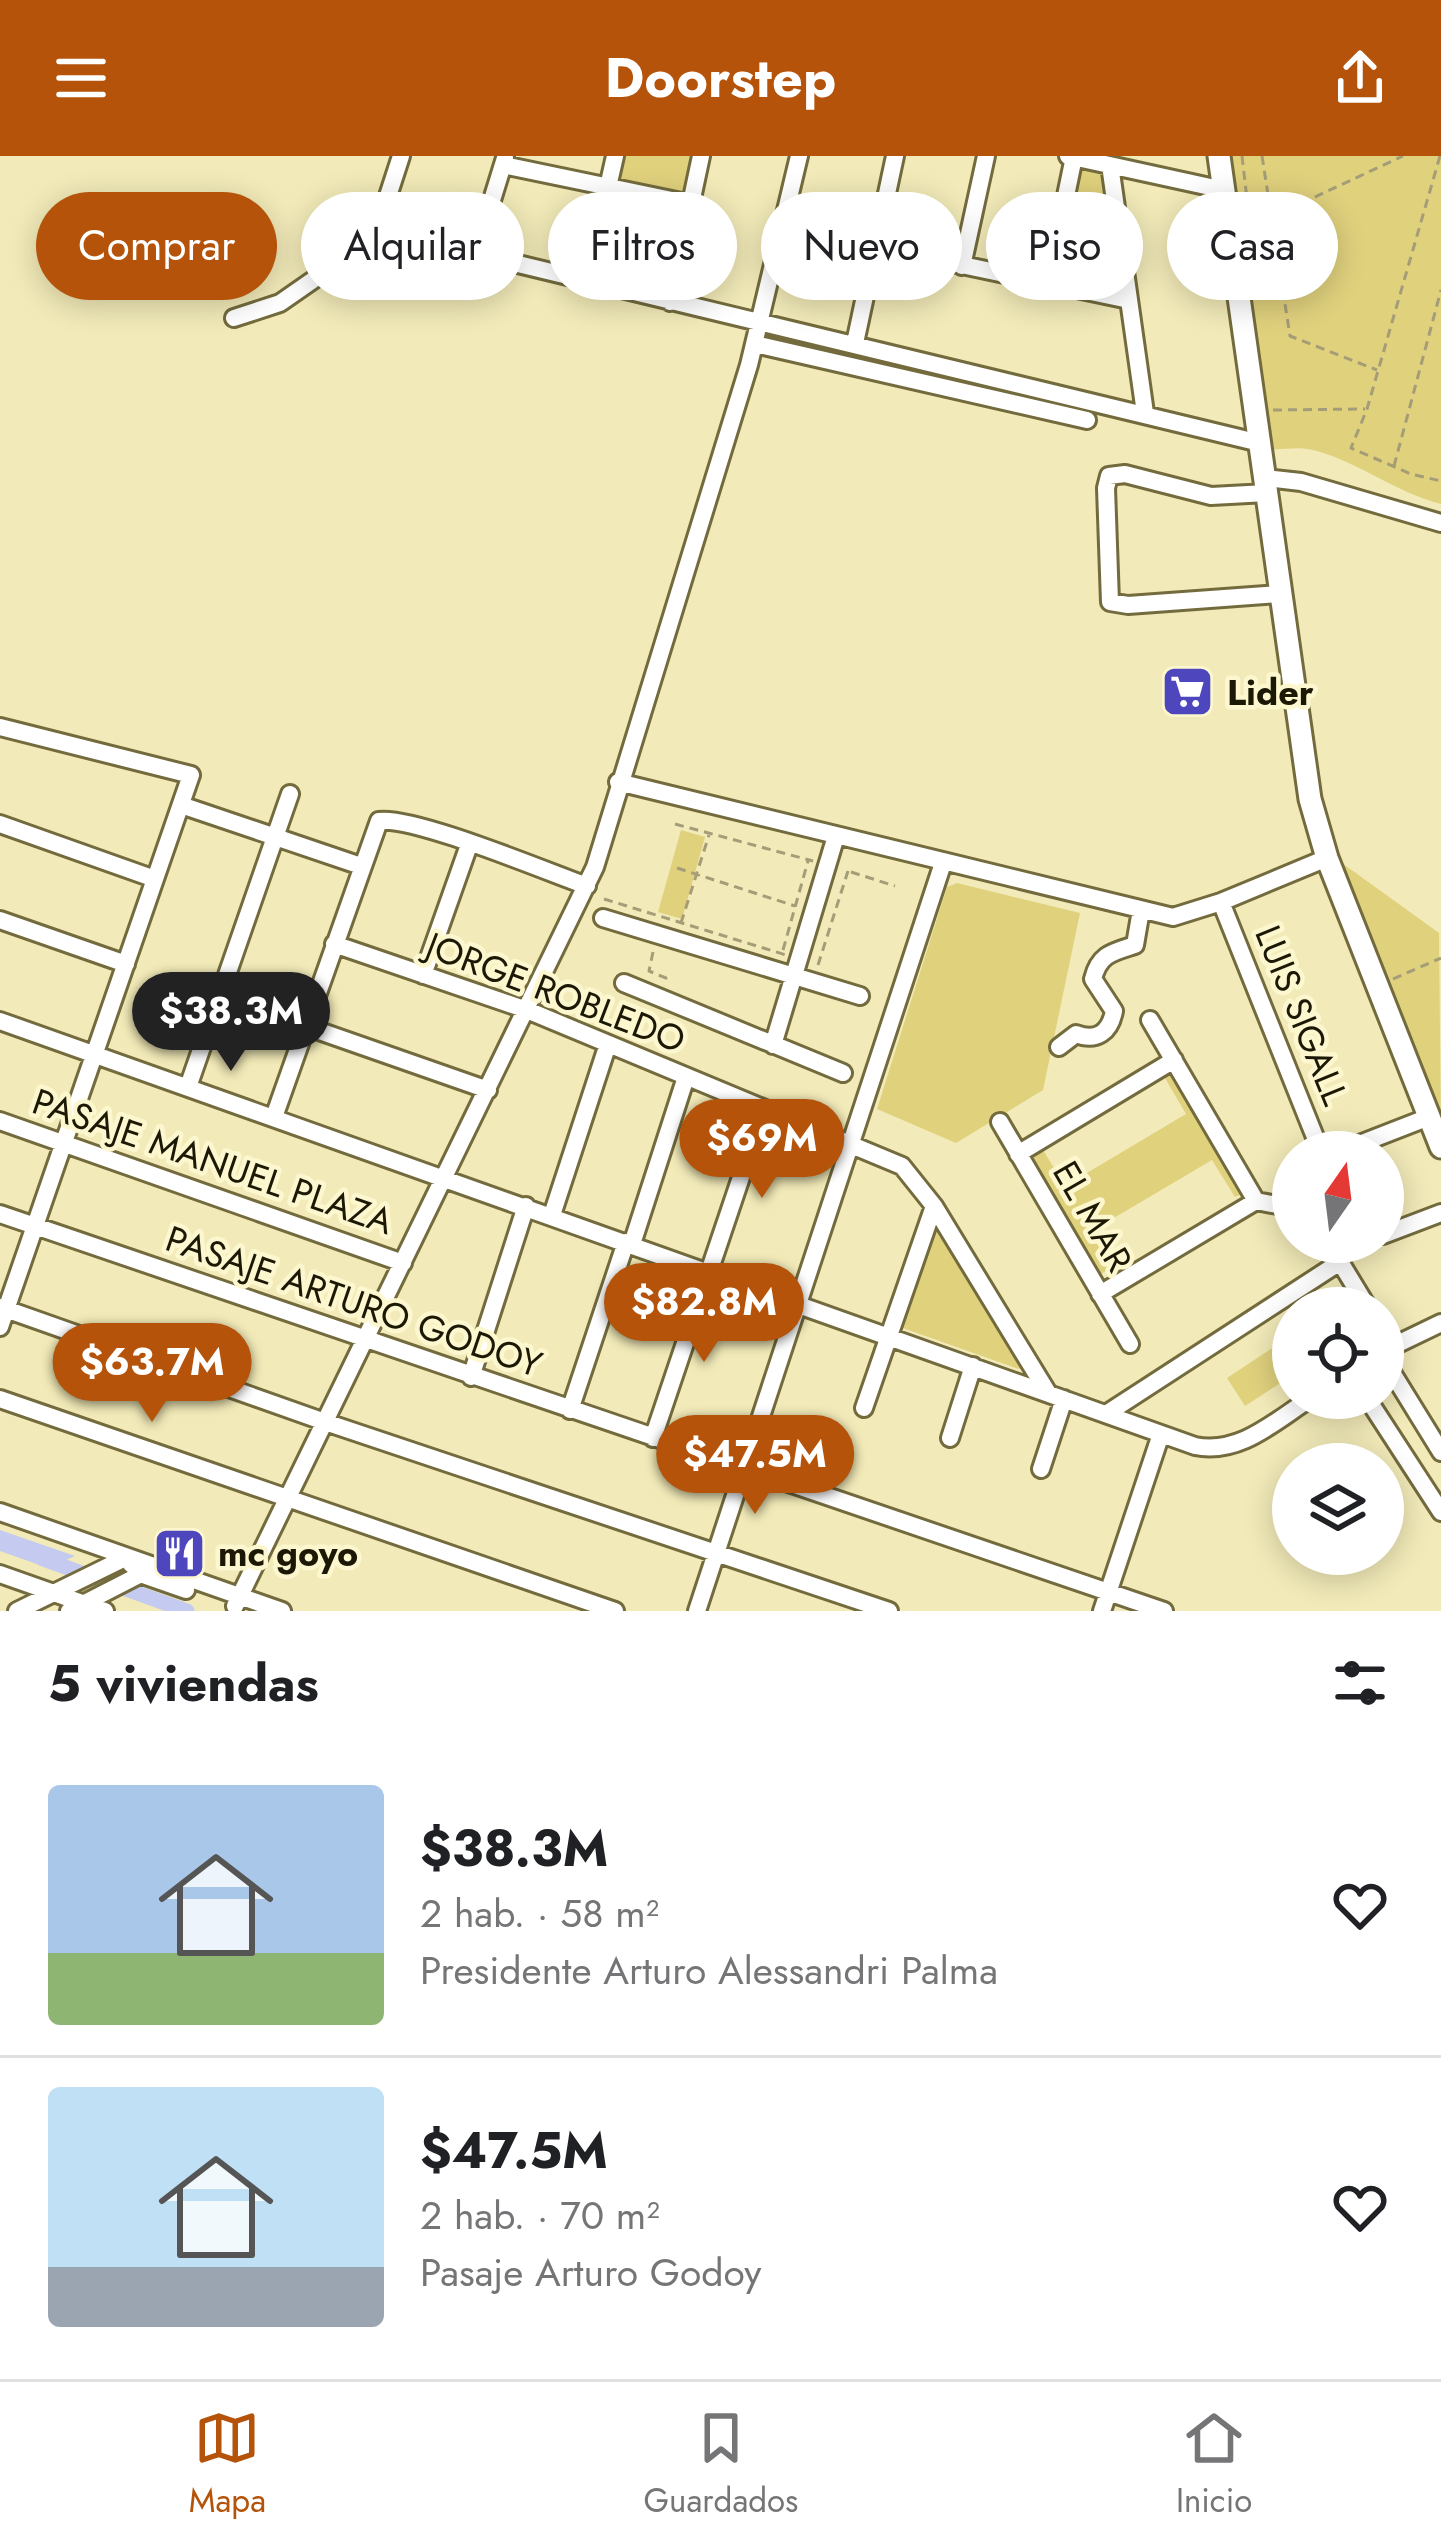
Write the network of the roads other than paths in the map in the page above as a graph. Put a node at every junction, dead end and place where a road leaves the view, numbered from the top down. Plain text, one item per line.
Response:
1 (401, 156) edge
2 (616, 156) edge
3 (701, 156) edge
4 (799, 156) edge
5 (896, 156) edge
6 (986, 156) edge
7 (1219, 156) edge
8 (1071, 157) edge
9 (505, 161) edge
10 (1111, 165) junction
11 (608, 187) junction
12 (1224, 190) junction
13 (389, 192) edge
14 (495, 192) edge
15 (632, 192) edge
16 (694, 192) edge
17 (888, 192) edge
18 (1065, 192) edge
19 (1115, 192) edge
20 (962, 266) joint
21 (524, 267) edge
22 (986, 271) edge
23 (301, 289) edge
24 (865, 300) edge
25 (1129, 300) edge
26 (670, 302) joint
27 (234, 318) dead end
28 (761, 323) junction
29 (855, 343) junction
30 (754, 344) junction
31 (1145, 413) junction
32 (1087, 420) dead end
33 (1266, 434) junction
34 (1266, 485) junction
35 (1441, 523) edge
36 (1280, 594) junction
37 (0, 727) edge
38 (618, 782) junction
39 (290, 794) dead end
40 (181, 805) junction
41 (0, 824) edge
42 (836, 836) junction
43 (275, 837) junction
44 (469, 844) junction
45 (1327, 858) junction
46 (943, 863) junction
47 (361, 866) junction
48 (155, 879) junction
49 (586, 886) junction
50 (1220, 902) junction
51 (1142, 910) junction
52 (603, 918) dead end
53 (0, 920) edge
54 (334, 944) junction
55 (791, 963) junction
56 (125, 964) junction
57 (424, 975) junction
58 (624, 983) dead end
59 (860, 996) dead end
60 (527, 1010) junction
61 (1150, 1020) dead end
62 (0, 1021) edge
63 (305, 1026) junction
64 (608, 1044) junction
65 (772, 1045) junction
66 (1059, 1046) dead end
67 (94, 1054) junction
68 (1174, 1060) junction
69 (842, 1073) dead end
70 (686, 1077) junction
71 (188, 1087) junction
72 (488, 1090) junction
73 (764, 1109) junction
74 (274, 1117) junction
75 (1429, 1117) junction
76 (0, 1121) edge
77 (1000, 1122) dead end
78 (1313, 1131) edge
79 (1393, 1131) edge
80 (64, 1144) junction
81 (850, 1144) junction
82 (1441, 1147) edge
83 (1018, 1154) junction
84 (445, 1177) junction
85 (1256, 1201) junction
86 (1272, 1204) edge
87 (526, 1206) junction
88 (934, 1206) junction
89 (1441, 1213) edge
90 (0, 1214) edge
91 (551, 1215) junction
92 (35, 1226) junction
93 (1404, 1227) edge
94 (628, 1243) junction
95 (403, 1262) junction
96 (1338, 1263) edge
97 (709, 1272) junction
98 (1100, 1294) junction
99 (798, 1304) junction
100 (2, 1315) edge
101 (1441, 1323) edge
102 (888, 1336) junction
103 (1404, 1338) edge
104 (365, 1341) junction
105 (1130, 1344) dead end
106 (973, 1366) junction
107 (471, 1377) junction
108 (1404, 1382) edge
109 (1056, 1396) junction
110 (0, 1399) edge
111 (864, 1408) dead end
112 (570, 1410) junction
113 (1106, 1414) junction
114 (1280, 1419) edge
115 (1381, 1419) edge
116 (325, 1422) junction
117 (1161, 1434) junction
118 (652, 1438) junction
119 (950, 1438) dead end
120 (1441, 1452) edge
121 (743, 1469) junction
122 (1041, 1469) dead end
123 (287, 1500) junction
124 (0, 1512) edge
125 (1441, 1512) edge
126 (716, 1553) junction
127 (125, 1558) junction
128 (0, 1574) edge
129 (143, 1574) junction
130 (60, 1589) junction
131 (1108, 1593) junction
132 (241, 1605) edge
133 (89, 1606) edge
134 (17, 1611) edge
135 (283, 1611) edge
136 (615, 1611) edge
137 (697, 1611) edge
138 (889, 1611) edge
139 (1102, 1611) edge
140 (1164, 1611) edge

1 - 13 street
2 - 11 street
3 - 16 street
4 - 28 street
5 - 17 street
6 - 20 street
7 - 12 main road
8 - 10 street
8 - 18 street
9 - 11 street
9 - 14 street
10 - 12 street
10 - 19 street
11 - 15 street
12 - 33 main road
20 - 22 street
21 - 26 street
23 - 27 street
24 - 29 street
25 - 31 street
26 - 28 street
28 - 29 street
28 - 30 street
29 - 31 street
30 - 32 street
30 - 38 street
31 - 33 street
33 - 34 main road
34 - 35 street
34 - 36 main road
34 - 36 street
36 - 45 main road
37 - 40 street
38 - 42 street
38 - 49 street
39 - 43 street
40 - 43 street
40 - 48 street
41 - 48 street
42 - 46 street
42 - 55 street
43 - 47 street
43 - 71 street
44 - 47 street
44 - 49 street
44 - 57 street
45 - 50 street
45 - 75 main road
46 - 51 street
46 - 81 street
47 - 54 street
48 - 56 street
49 - 60 street
50 - 51 street
50 - 78 street, LUIS SIGALL
51 - 66 street
52 - 55 street
53 - 56 street
54 - 57 street, JORGE ROBLEDO
54 - 63 street
55 - 59 street
55 - 65 street
56 - 67 street
57 - 60 street, JORGE ROBLEDO
58 - 65 street
60 - 64 street, JORGE ROBLEDO
60 - 72 street
61 - 68 street
62 - 67 street
63 - 72 street
63 - 74 street
64 - 70 street, JORGE ROBLEDO
64 - 91 street
65 - 69 street
67 - 71 street
67 - 80 street
68 - 83 street
68 - 85 street
70 - 73 street, JORGE ROBLEDO
70 - 94 street
71 - 74 street
72 - 84 street
73 - 81 street, JORGE ROBLEDO
73 - 97 street
74 - 84 street
75 - 79 street, LUIS SIGALL
75 - 82 main road
76 - 80 street, PASAJE MANUEL PLAZA
77 - 83 street, EL MAR
80 - 92 street
80 - 95 street, PASAJE MANUEL PLAZA
81 - 88 street, JORGE ROBLEDO
81 - 99 street
83 - 98 street, EL MAR
84 - 87 street
84 - 95 street
85 - 86 street
85 - 98 street
87 - 91 street
87 - 107 street
88 - 102 street
88 - 109 street, JORGE ROBLEDO
89 - 93 street
90 - 92 street, PASAJE ARTURO GODOY
91 - 94 street
92 - 100 street
92 - 104 street, PASAJE ARTURO GODOY
94 - 97 street
94 - 112 street
95 - 104 street
96 - 113 street
97 - 99 street
97 - 118 street
98 - 105 street, EL MAR
99 - 102 street
99 - 121 street
100 - 116 street
101 - 103 street
102 - 106 street
102 - 111 street
104 - 107 street, PASAJE ARTURO GODOY
104 - 116 street
106 - 109 street
106 - 119 street
107 - 112 street, PASAJE ARTURO GODOY
108 - 120 street
109 - 113 street
109 - 122 street
110 - 123 street
112 - 118 street, PASAJE ARTURO GODOY
113 - 117 street
114 - 117 street
115 - 125 street
116 - 123 street
116 - 126 street
117 - 131 street
118 - 121 street, PASAJE ARTURO GODOY
121 - 126 street
121 - 131 street, PASAJE ARTURO GODOY
123 - 132 street
123 - 136 street
124 - 127 street
126 - 137 street
126 - 138 street
127 - 129 street
127 - 130 street
128 - 130 street
129 - 132 street
129 - 133 street
130 - 133 street
130 - 134 street
131 - 139 street
131 - 140 street, PASAJE ARTURO GODOY
132 - 135 street

